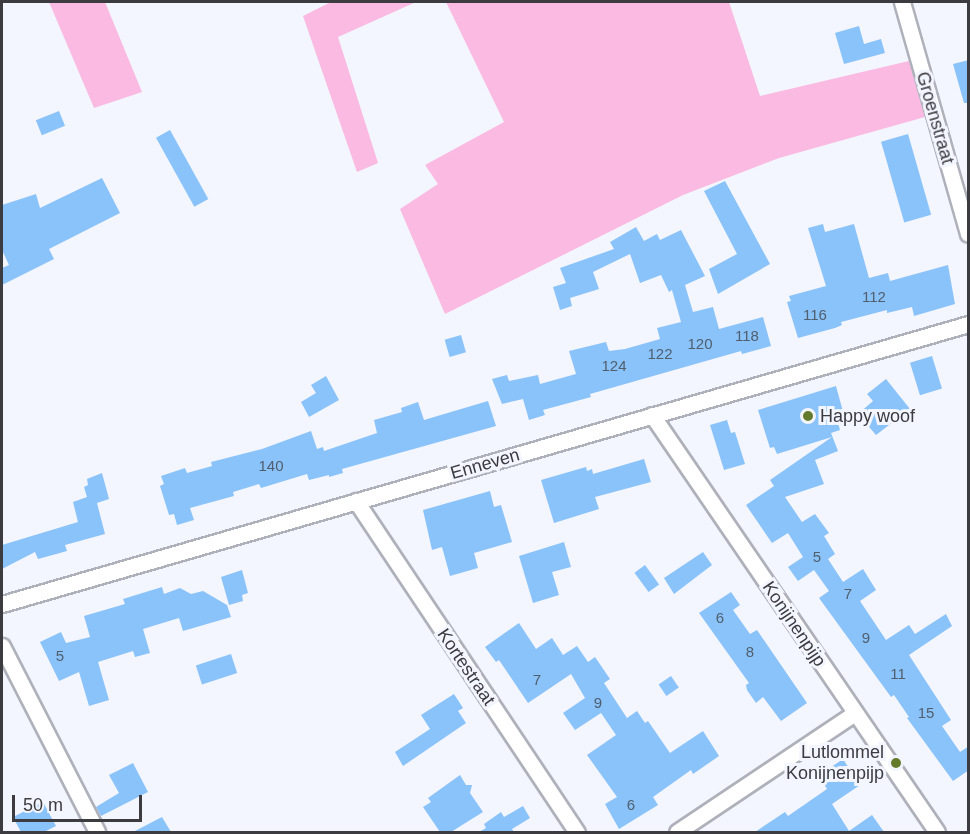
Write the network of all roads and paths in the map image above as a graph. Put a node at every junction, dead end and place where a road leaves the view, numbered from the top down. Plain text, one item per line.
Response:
1 (902, 2) edge
2 (969, 234) edge
3 (969, 324) edge
4 (652, 415) junction
5 (356, 501) junction
6 (2, 604) edge
7 (2, 646) edge
8 (855, 713) junction
9 (97, 832) edge
10 (577, 832) edge
11 (677, 832) edge
12 (937, 832) edge

1 - 2 street, Groenstraat
3 - 4 street, Enneven
4 - 5 street, Enneven
4 - 8 street, Konijnenpijp
5 - 6 street, Enneven
5 - 10 street, Kortestraat
7 - 9 street
8 - 11 street
8 - 12 street, Konijnenpijp

